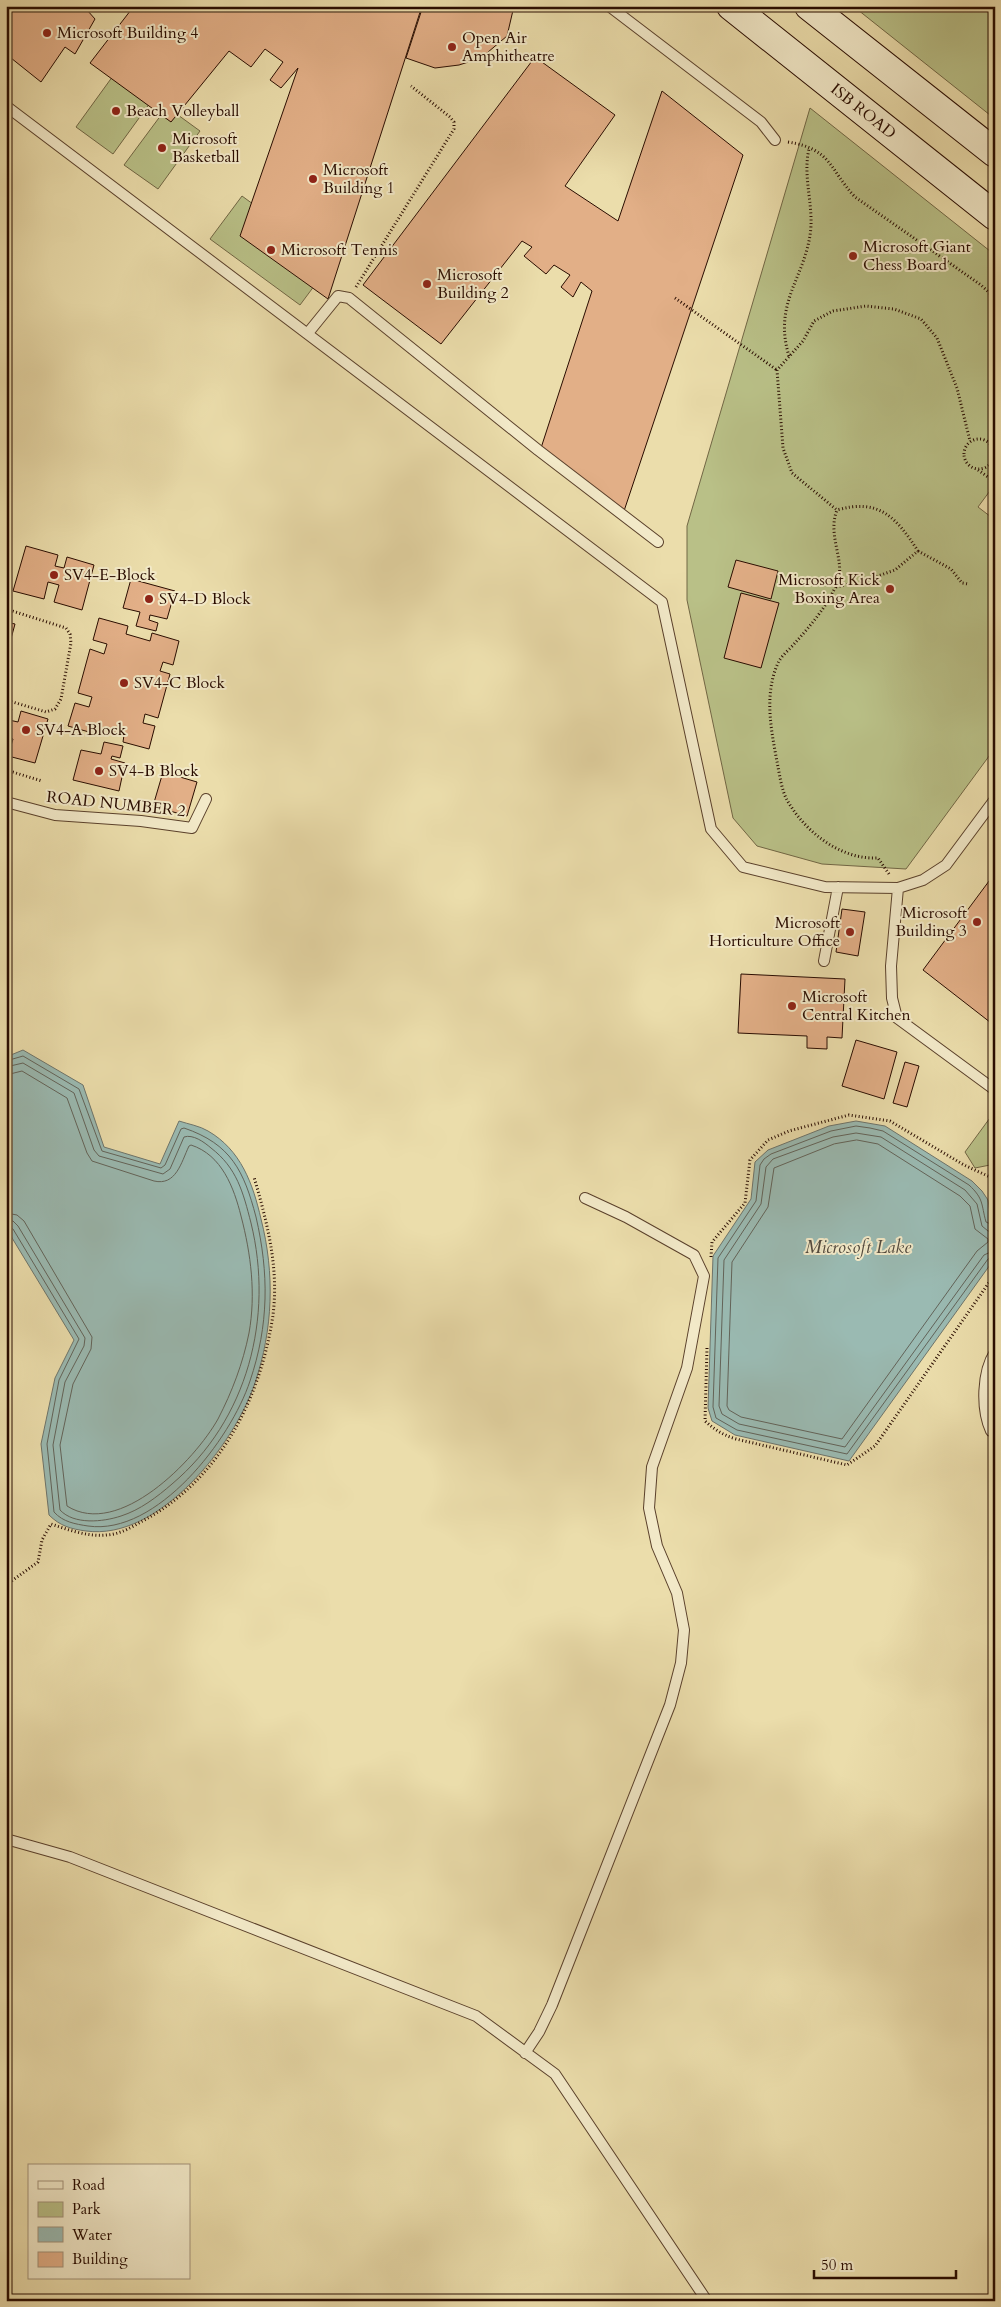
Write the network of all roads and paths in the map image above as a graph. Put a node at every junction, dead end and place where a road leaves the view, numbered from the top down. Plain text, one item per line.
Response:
1 (609, 6) edge
2 (731, 6) edge
3 (809, 6) edge
4 (411, 86) dead end
5 (6, 106) edge
6 (775, 140) joint
7 (809, 149) junction
8 (995, 153) edge
9 (995, 216) edge
10 (349, 298) junction
11 (676, 298) dead end
12 (995, 298) edge
13 (308, 333) junction
14 (789, 356) junction
15 (777, 370) junction
16 (995, 439) edge
17 (970, 441) junction
18 (991, 443) junction
19 (977, 469) junction
20 (995, 482) edge
21 (836, 510) junction
22 (6, 542) edge
23 (658, 542) dead end
24 (918, 551) junction
25 (6, 566) edge
26 (968, 584) dead end
27 (835, 587) junction
28 (6, 609) edge
29 (6, 700) edge
30 (6, 770) edge
31 (42, 781) dead end
32 (995, 798) edge
33 (206, 799) dead end
34 (6, 802) edge
35 (838, 887) junction
36 (898, 888) junction
37 (824, 961) dead end
38 (995, 1090) edge
39 (254, 1177) dead end
40 (995, 1182) edge
41 (585, 1198) dead end
42 (711, 1262) dead end
43 (995, 1274) edge
44 (707, 1342) dead end
45 (995, 1352) edge
46 (995, 1432) edge
47 (6, 1585) edge
48 (6, 1839) edge
49 (526, 2053) junction
50 (707, 2301) edge

1 - 6 lane
2 - 9 main road, ISB ROAD
3 - 8 main road
4 - 10 path
5 - 13 lane
6 - 7 path
7 - 12 path
7 - 14 path
10 - 13 lane
10 - 23 lane
11 - 15 path
13 - 35 lane
14 - 15 path
14 - 17 path
15 - 21 path
16 - 18 path
17 - 18 path
17 - 19 path
18 - 19 path
19 - 20 path
21 - 24 path
21 - 27 path
22 - 25 path
24 - 26 path
24 - 27 path
27 - 36 path
28 - 29 path
30 - 31 path
32 - 36 lane
33 - 34 lane, ROAD NUMBER 2
35 - 36 lane
35 - 37 lane
36 - 38 lane
39 - 47 path
40 - 42 path
41 - 49 lane
43 - 44 path
45 - 46 lane
48 - 49 lane
49 - 50 lane

